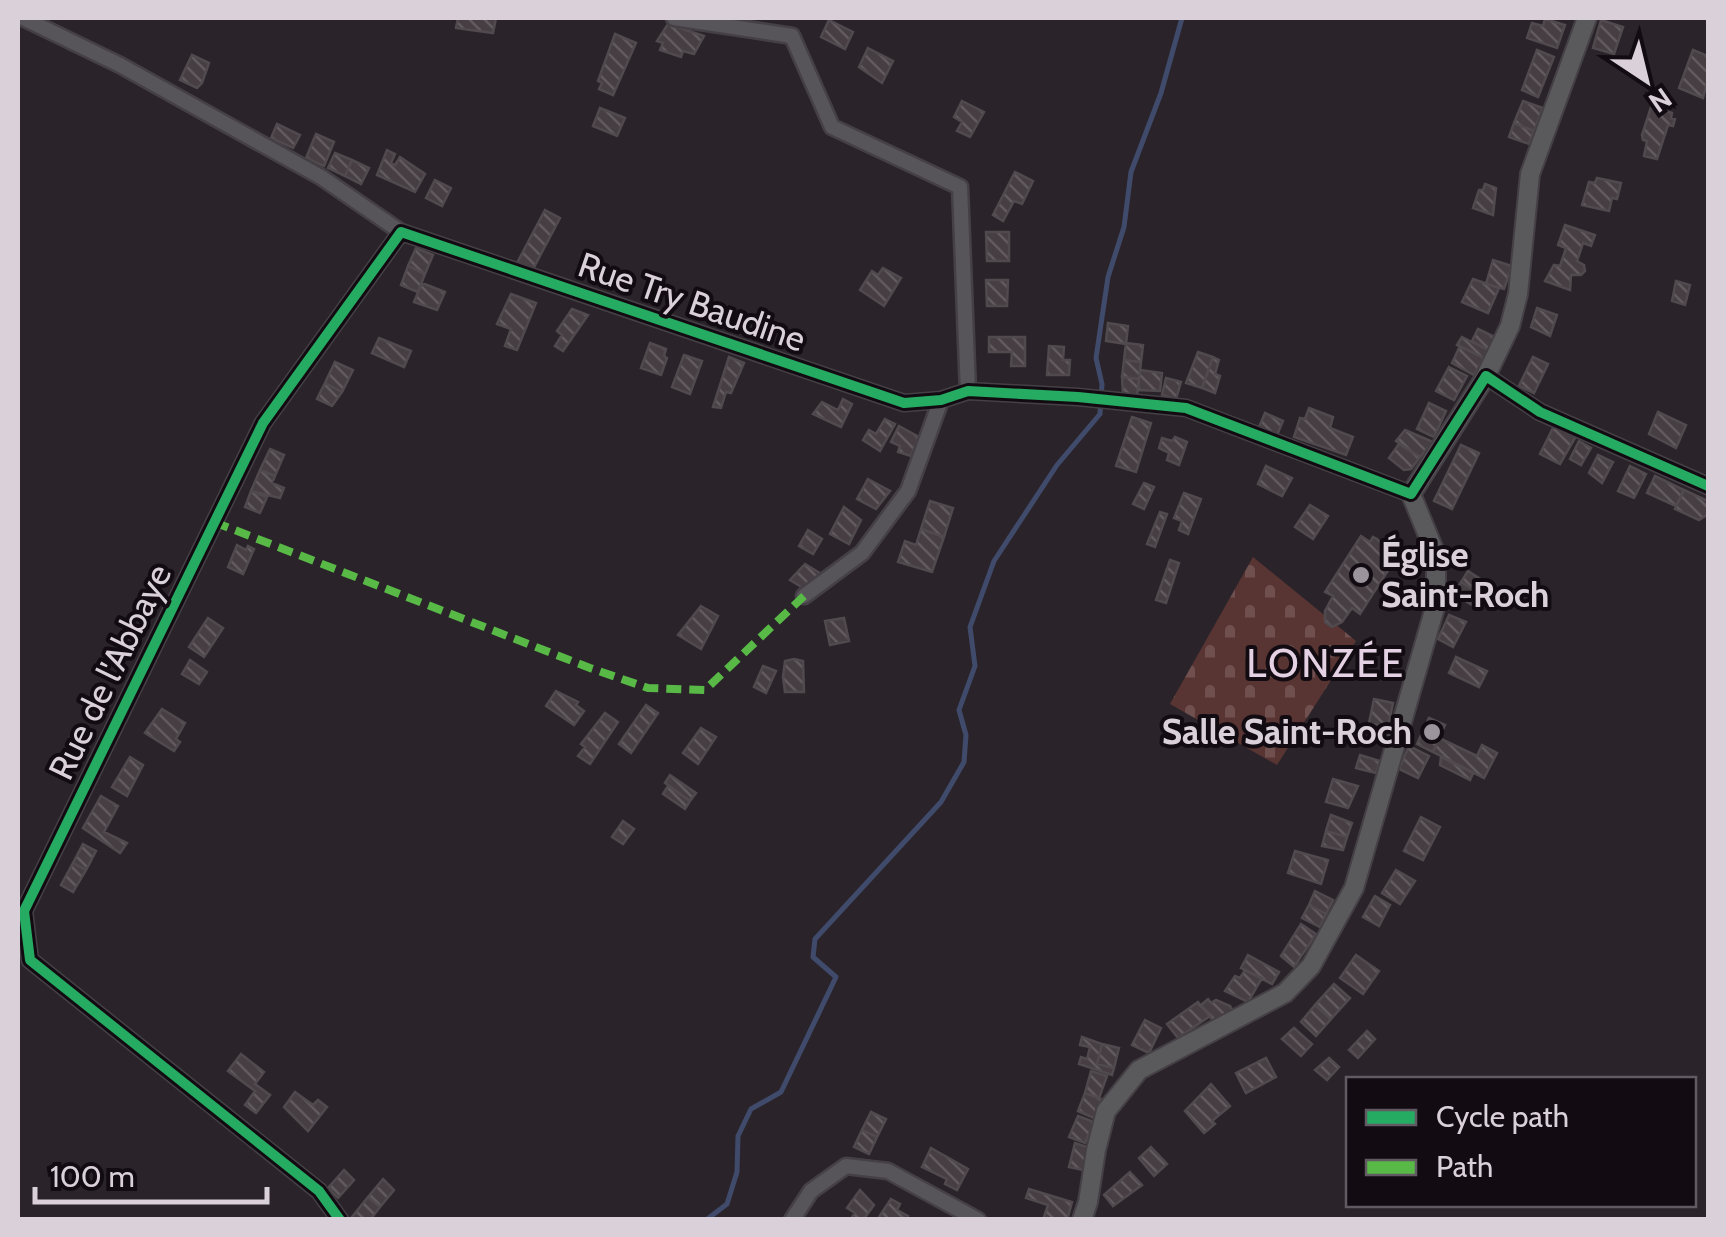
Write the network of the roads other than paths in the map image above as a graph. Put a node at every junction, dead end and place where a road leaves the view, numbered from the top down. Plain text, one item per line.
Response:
1 (23, 18) edge
2 (674, 18) edge
3 (1588, 18) edge
4 (401, 232) junction
5 (1486, 376) junction
6 (968, 392) junction
7 (942, 400) junction
8 (1708, 486) edge
9 (1411, 494) junction
10 (804, 596) dead end
11 (340, 1220) edge
12 (792, 1220) edge
13 (978, 1220) edge
14 (1082, 1220) edge

1 - 4 street, Rue Try Baudine
2 - 6 street
3 - 5 street
4 - 7 street, Rue Try Baudine
4 - 11 street, Rue de l'Abbaye
5 - 8 street
5 - 9 street
6 - 7 street, Rue Try Baudine
6 - 9 street, Rue Try Baudine
7 - 10 street
9 - 14 street
12 - 13 street

